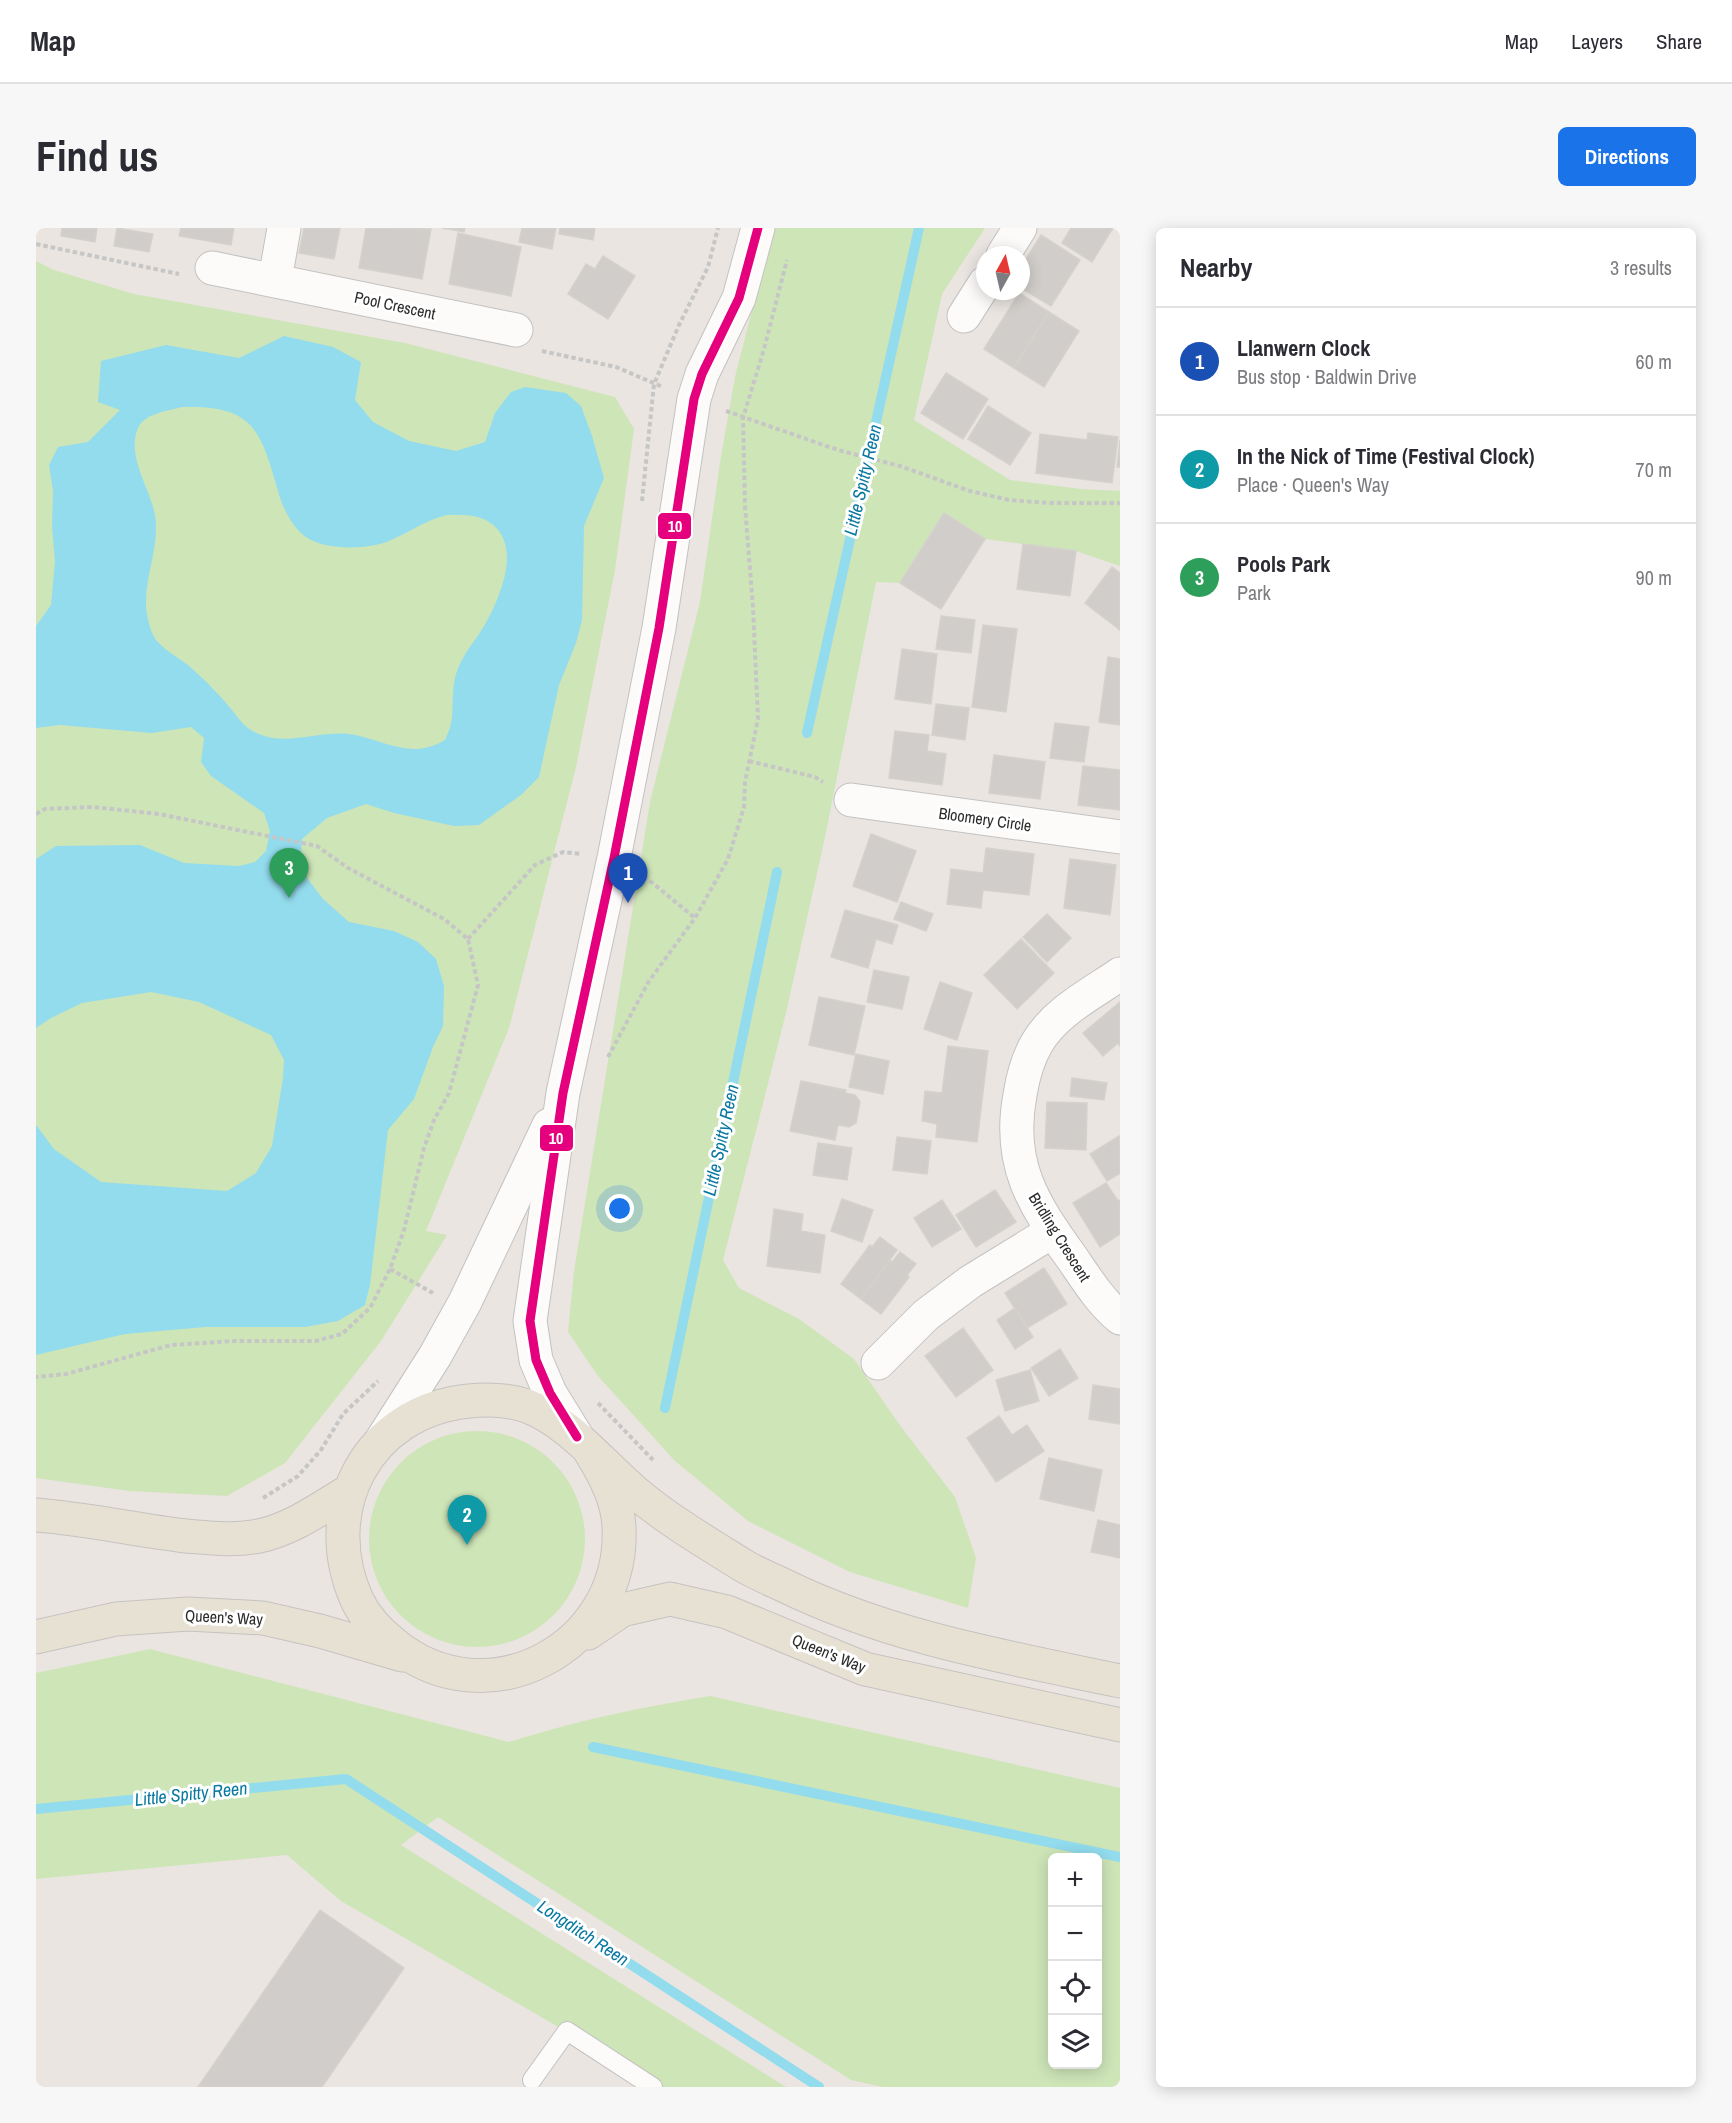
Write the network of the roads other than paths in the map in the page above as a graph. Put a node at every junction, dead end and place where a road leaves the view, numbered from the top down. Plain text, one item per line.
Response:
1 (284, 228) edge
2 (758, 228) edge
3 (1020, 228) edge
4 (1009, 246) edge
5 (212, 268) dead end
6 (275, 280) junction
7 (976, 297) edge
8 (964, 316) dead end
9 (516, 330) dead end
10 (850, 800) road end
11 (1120, 837) edge
12 (1120, 974) edge
13 (563, 1093) junction
14 (1053, 1231) junction
15 (1120, 1318) edge
16 (878, 1363) dead end
17 (381, 1441) junction
18 (584, 1445) junction
19 (350, 1491) junction
20 (36, 1515) edge
21 (36, 1637) edge
22 (554, 1656) junction
23 (409, 1657) junction
24 (1120, 1681) edge
25 (1120, 1725) edge
26 (532, 2080) dead end
27 (653, 2087) edge

1 - 6 street
2 - 13 street
3 - 4 street
5 - 6 street, Pool Crescent
6 - 9 street, Pool Crescent
7 - 8 street
10 - 11 street, Bloomery Circle
12 - 14 street, Bridling Crescent
13 - 17 street
13 - 18 street
14 - 15 street, Bridling Crescent
14 - 16 street
17 - 18 main road, Queen's Way
17 - 19 main road, Queen's Way
18 - 22 main road, Queen's Way
18 - 24 main road, Queen's Way
19 - 20 main road
19 - 23 main road, Queen's Way
21 - 23 main road, Queen's Way
22 - 23 main road, Queen's Way
22 - 25 main road, Queen's Way
26 - 27 lane

